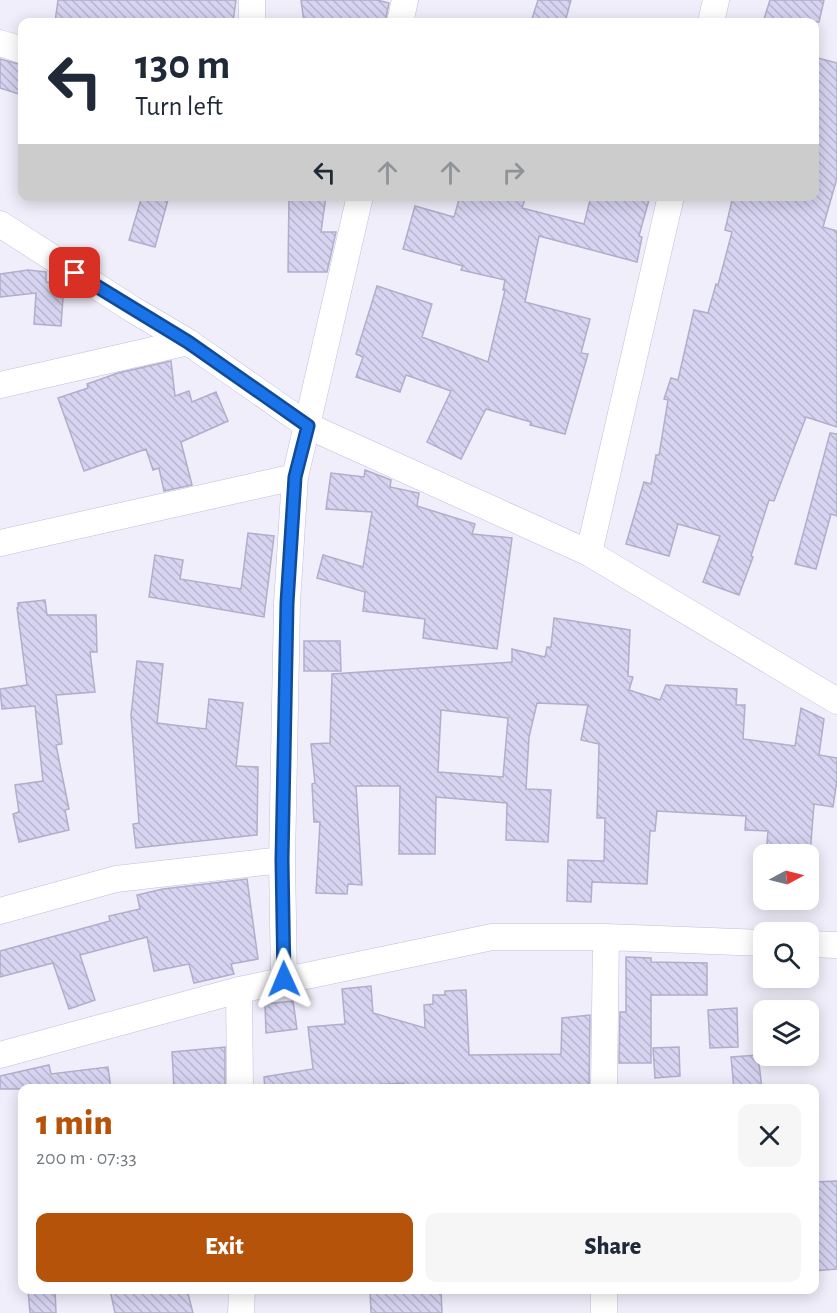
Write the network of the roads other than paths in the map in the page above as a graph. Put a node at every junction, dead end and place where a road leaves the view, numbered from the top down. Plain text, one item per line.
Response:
1 (252, 0) edge
2 (405, 0) edge
3 (716, 0) edge
4 (252, 18) edge
5 (401, 18) edge
6 (712, 18) edge
7 (0, 43) edge
8 (18, 49) edge
9 (359, 201) edge
10 (670, 201) edge
11 (0, 224) edge
12 (188, 342) junction
13 (0, 385) edge
14 (308, 426) junction
15 (295, 477) junction
16 (0, 543) edge
17 (589, 553) junction
18 (837, 701) edge
19 (282, 860) junction
20 (0, 911) edge
21 (606, 937) junction
22 (753, 943) edge
23 (819, 944) edge
24 (837, 945) edge
25 (284, 979) junction
26 (239, 990) junction
27 (0, 1055) edge
28 (240, 1084) edge
29 (604, 1084) edge
30 (242, 1294) edge
31 (604, 1294) edge
32 (241, 1313) edge
33 (604, 1313) edge

1 - 4 street
2 - 5 street
3 - 6 street
7 - 8 street
9 - 14 street
10 - 17 street
11 - 12 street
12 - 13 street
12 - 14 street
14 - 15 street
14 - 17 street
15 - 16 street
15 - 19 street
17 - 18 street
19 - 20 street
19 - 25 street
21 - 22 street
21 - 25 street
21 - 29 street
23 - 24 street
25 - 26 street
26 - 27 street
26 - 28 street
30 - 32 street
31 - 33 street

